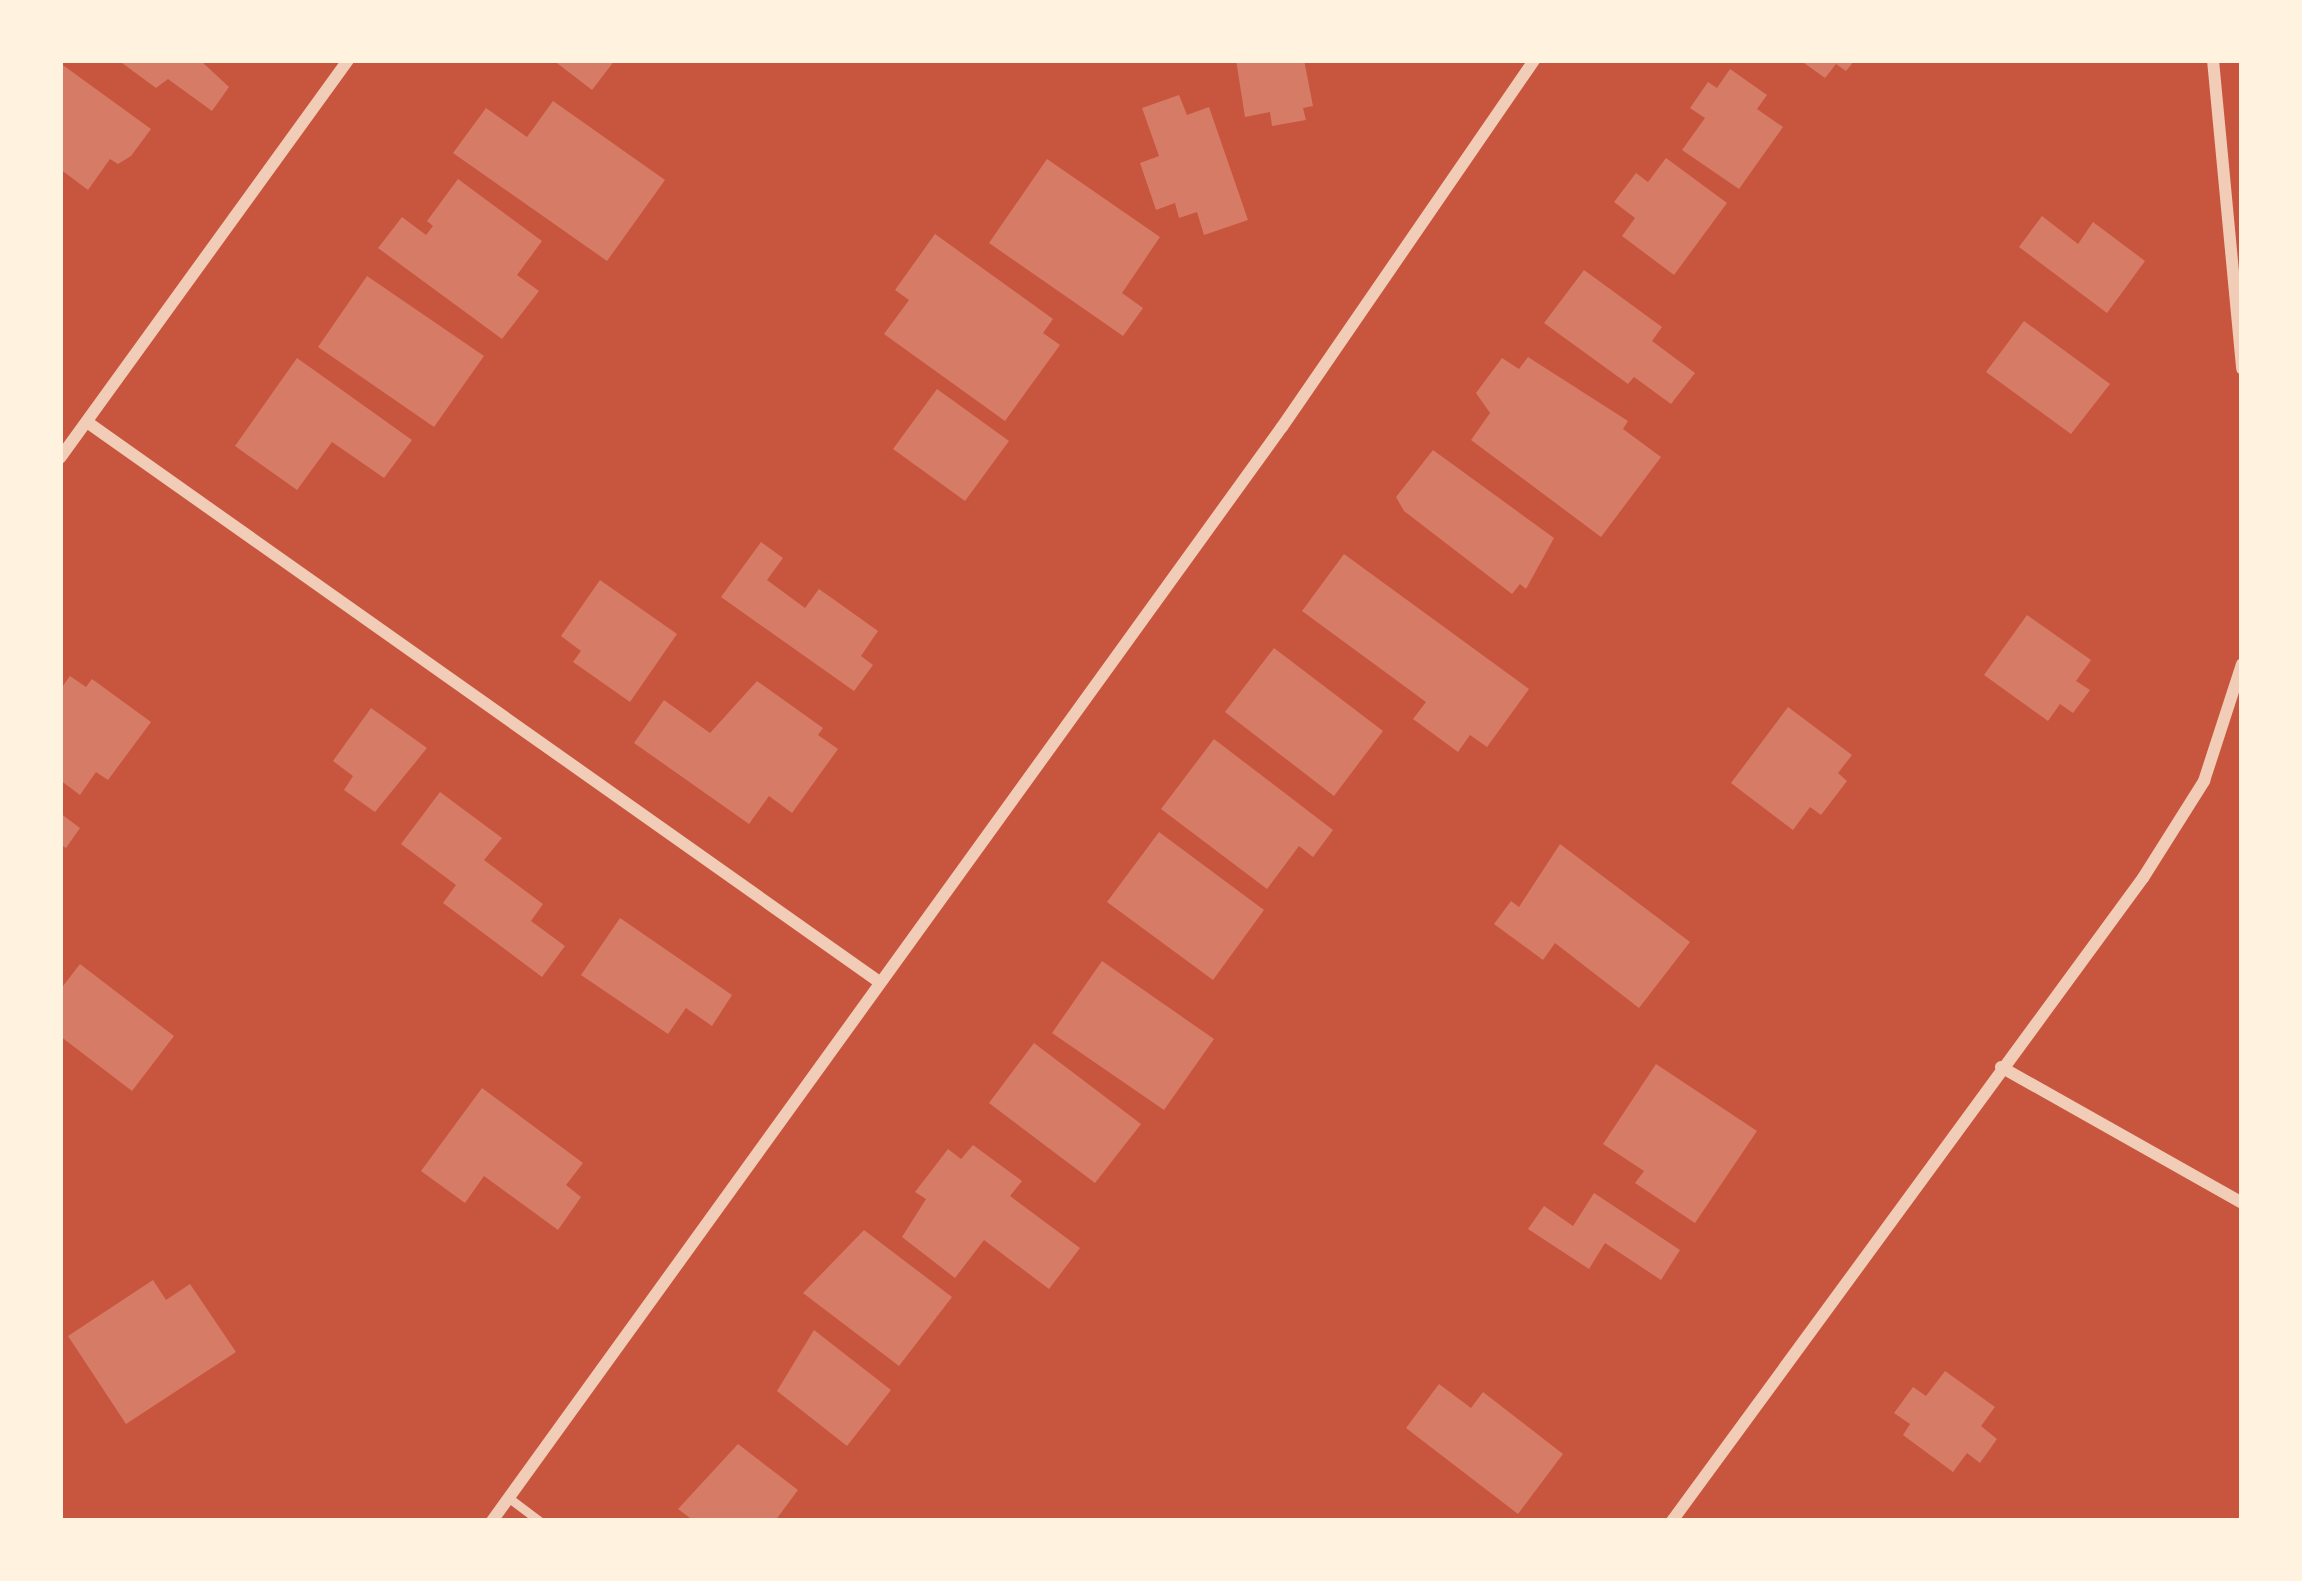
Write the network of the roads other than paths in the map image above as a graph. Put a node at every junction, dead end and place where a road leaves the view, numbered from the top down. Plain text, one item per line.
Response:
1 (348, 60) edge
2 (1534, 60) edge
3 (2213, 60) edge
4 (2242, 369) edge
5 (87, 422) junction
6 (60, 458) edge
7 (2242, 664) edge
8 (878, 981) junction
9 (2001, 1067) junction
10 (2242, 1203) edge
11 (509, 1498) junction
12 (492, 1521) edge
13 (540, 1521) edge
14 (1672, 1521) edge

1 - 5 street
2 - 8 street
3 - 4 street
5 - 6 street
5 - 8 street
7 - 9 street
8 - 11 street
9 - 10 street
9 - 14 street
11 - 12 street
11 - 13 lane

